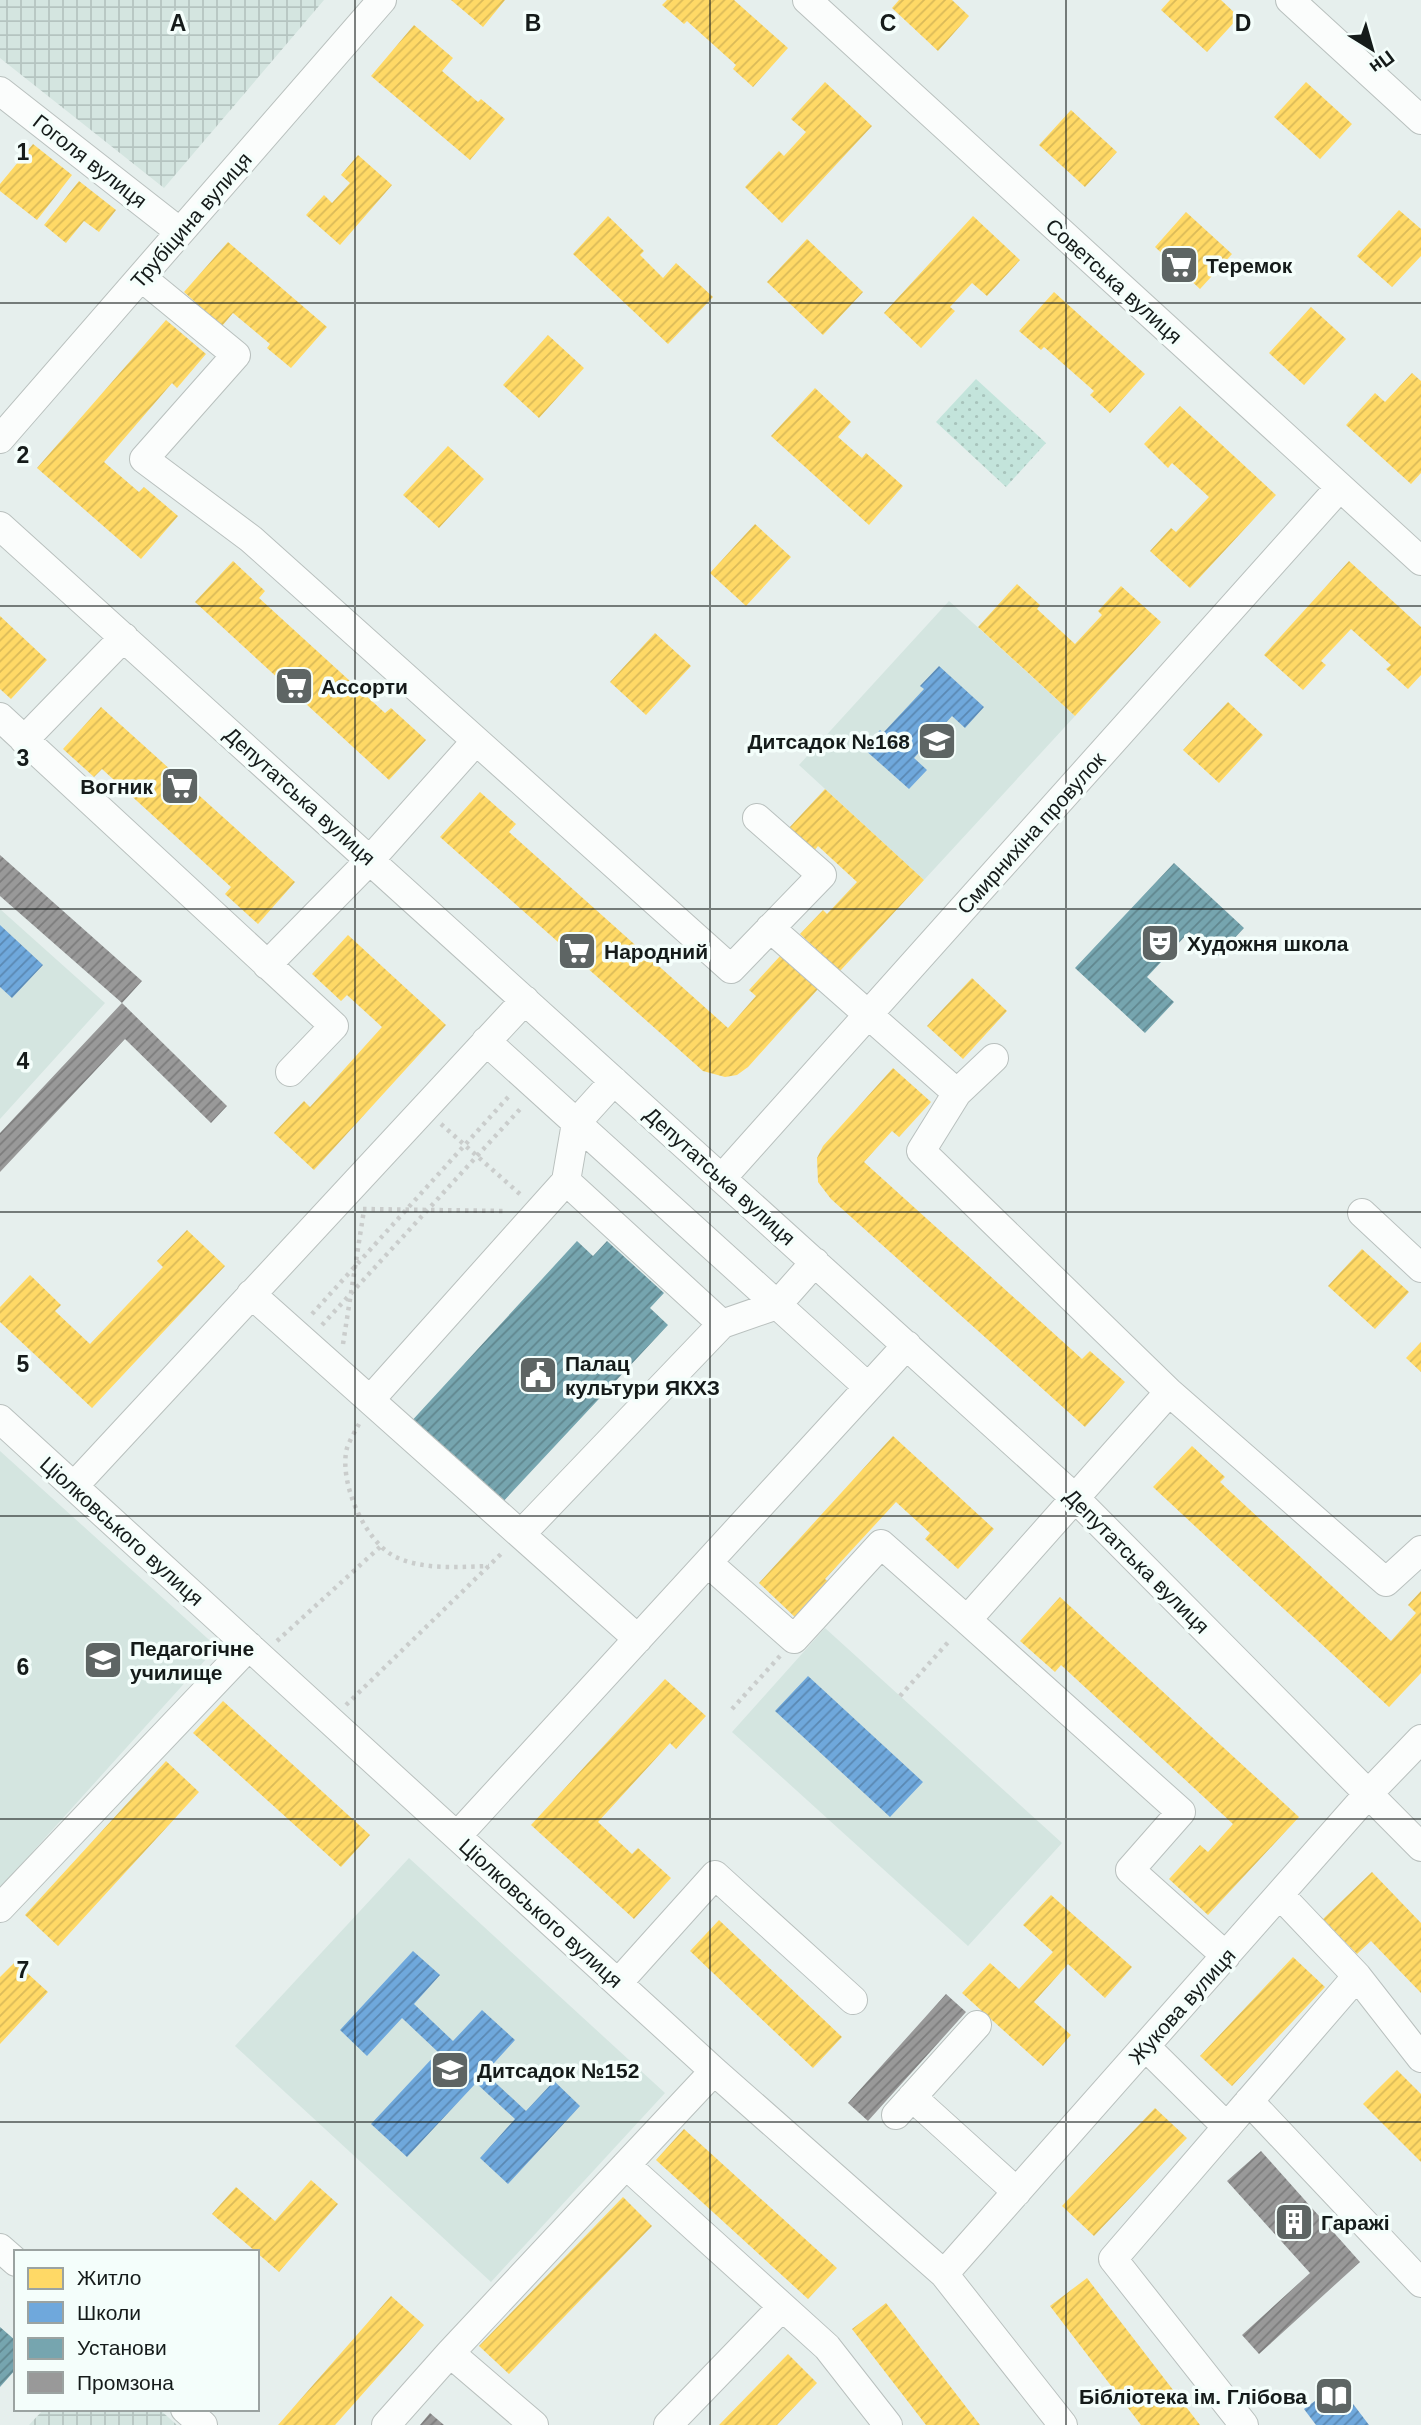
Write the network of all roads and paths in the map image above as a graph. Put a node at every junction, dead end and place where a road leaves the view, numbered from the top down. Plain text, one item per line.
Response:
1 (382, 0) edge
2 (807, 0) edge
3 (1290, 0) edge
4 (0, 90) edge
5 (1421, 120) edge
6 (180, 232) junction
7 (141, 277) junction
8 (0, 439) edge
9 (1340, 487) junction
10 (0, 526) edge
11 (1421, 561) edge
12 (124, 638) junction
13 (0, 718) edge
14 (24, 740) junction
15 (475, 742) junction
16 (757, 818) dead end
17 (370, 860) junction
18 (770, 928) junction
19 (267, 965) junction
20 (525, 1000) junction
21 (868, 1015) junction
22 (486, 1041) junction
23 (994, 1058) dead end
24 (290, 1072) dead end
25 (614, 1081) junction
26 (533, 1083) junction
27 (957, 1093) junction
28 (424, 1109) junction
29 (576, 1122) junction
30 (465, 1145) junction
31 (477, 1156) junction
32 (722, 1178) junction
33 (566, 1181) junction
34 (331, 1209) junction
35 (364, 1209) junction
36 (407, 1210) junction
37 (428, 1210) junction
38 (539, 1211) junction
39 (1363, 1213) dead end
40 (815, 1262) junction
41 (355, 1267) junction
42 (1421, 1268) edge
43 (251, 1294) junction
44 (351, 1294) junction
45 (777, 1305) junction
46 (722, 1324) junction
47 (300, 1338) junction
48 (907, 1345) junction
49 (338, 1372) junction
50 (868, 1387) junction
51 (1169, 1392) junction
52 (370, 1400) junction
53 (0, 1419) edge
54 (74, 1486) junction
55 (1076, 1499) junction
56 (521, 1534) junction
57 (380, 1547) junction
58 (1421, 1550) edge
59 (708, 1563) junction
60 (489, 1566) junction
61 (967, 1620) junction
62 (638, 1639) junction
63 (794, 1639) junction
64 (254, 1651) junction
65 (900, 1696) dead end
66 (732, 1709) dead end
67 (330, 1721) junction
68 (1421, 1739) edge
69 (1370, 1793) junction
70 (457, 1836) junction
71 (1421, 1847) edge
72 (1280, 1895) junction
73 (0, 1908) edge
74 (1227, 1956) junction
75 (1357, 1976) junction
76 (618, 1983) junction
77 (853, 2000) dead end
78 (977, 2025) dead end
79 (1146, 2047) junction
80 (1421, 2058) edge
81 (714, 2071) junction
82 (1249, 2101) junction
83 (1227, 2127) junction
84 (626, 2165) junction
85 (1017, 2192) junction
86 (0, 2248) edge
87 (14, 2260) edge
88 (944, 2274) junction
89 (1421, 2283) edge
90 (782, 2306) junction
91 (450, 2353) junction
92 (187, 2411) edge
93 (203, 2425) edge
94 (386, 2425) edge
95 (534, 2425) edge
96 (668, 2425) edge
97 (888, 2425) edge
98 (1063, 2425) edge
99 (1244, 2425) edge

1 - 6 street, Трубіцина вулиця
2 - 9 street, Советська вулиця
3 - 5 street
4 - 6 street, Гоголя вулиця
6 - 7 street, Трубіцина вулиця
7 - 8 street, Трубіцина вулиця
7 - 15 street
9 - 11 street, Советська вулиця
9 - 21 street, Смирнихіна провулок
10 - 12 street, Депутатська вулиця
12 - 14 street
12 - 17 street, Депутатська вулиця
13 - 14 street
14 - 19 street
15 - 17 street
15 - 18 street
16 - 18 street
17 - 19 street
17 - 20 street, Депутатська вулиця
18 - 21 street
19 - 24 street
20 - 22 street
20 - 25 street, Депутатська вулиця
21 - 27 street
21 - 32 street, Смирнихіна провулок
22 - 26 street
22 - 28 street
23 - 27 street
25 - 29 street
25 - 32 street, Депутатська вулиця
26 - 29 street
26 - 30 path
26 - 31 path
27 - 51 street
28 - 30 path
28 - 34 street
29 - 33 street
29 - 45 street
30 - 31 path
30 - 36 path
31 - 37 path
31 - 38 path
32 - 40 street, Депутатська вулиця
33 - 38 street
33 - 46 street
34 - 35 path
34 - 43 street
35 - 36 path
35 - 41 path
36 - 37 path
36 - 41 path
37 - 38 path
37 - 44 path
38 - 52 street
39 - 42 street
40 - 45 street
40 - 48 street, Депутатська вулиця
41 - 44 path
41 - 47 path
43 - 47 street
43 - 54 street
44 - 47 path
44 - 49 path
45 - 46 street
45 - 50 street
46 - 56 street
47 - 49 street
48 - 50 street
48 - 55 street, Депутатська вулиця
49 - 52 street
50 - 59 street
51 - 55 street
51 - 58 street
52 - 56 street
52 - 57 path
53 - 54 street, Ціолковського вулиця
54 - 64 street, Ціолковського вулиця
55 - 61 street
55 - 69 street, Депутатська вулиця
56 - 60 path
56 - 62 street
57 - 60 path
57 - 64 path
59 - 62 street
59 - 63 street
60 - 67 path
61 - 63 street
61 - 65 path
61 - 74 street
62 - 70 street
63 - 66 path
64 - 67 street, Ціолковського вулиця
64 - 73 street
67 - 70 street, Ціолковського вулиця
68 - 69 street, Жукова вулиця
69 - 71 street, Депутатська вулиця
69 - 72 street, Жукова вулиця
70 - 76 street, Ціолковського вулиця
72 - 74 street, Жукова вулиця
72 - 75 street
74 - 79 street, Жукова вулиця
75 - 80 street
75 - 82 street
76 - 77 street
76 - 81 street, Ціолковського вулиця
78 - 85 street
79 - 83 street
79 - 85 street, Жукова вулиця
81 - 84 street
81 - 88 street, Ціолковського вулиця
82 - 83 street
82 - 89 street
83 - 99 street
84 - 90 street
84 - 91 street
85 - 88 street, Жукова вулиця
86 - 87 street
88 - 98 street, Ціолковського вулиця
90 - 96 street
90 - 97 street
91 - 94 street
91 - 95 street
92 - 93 street

